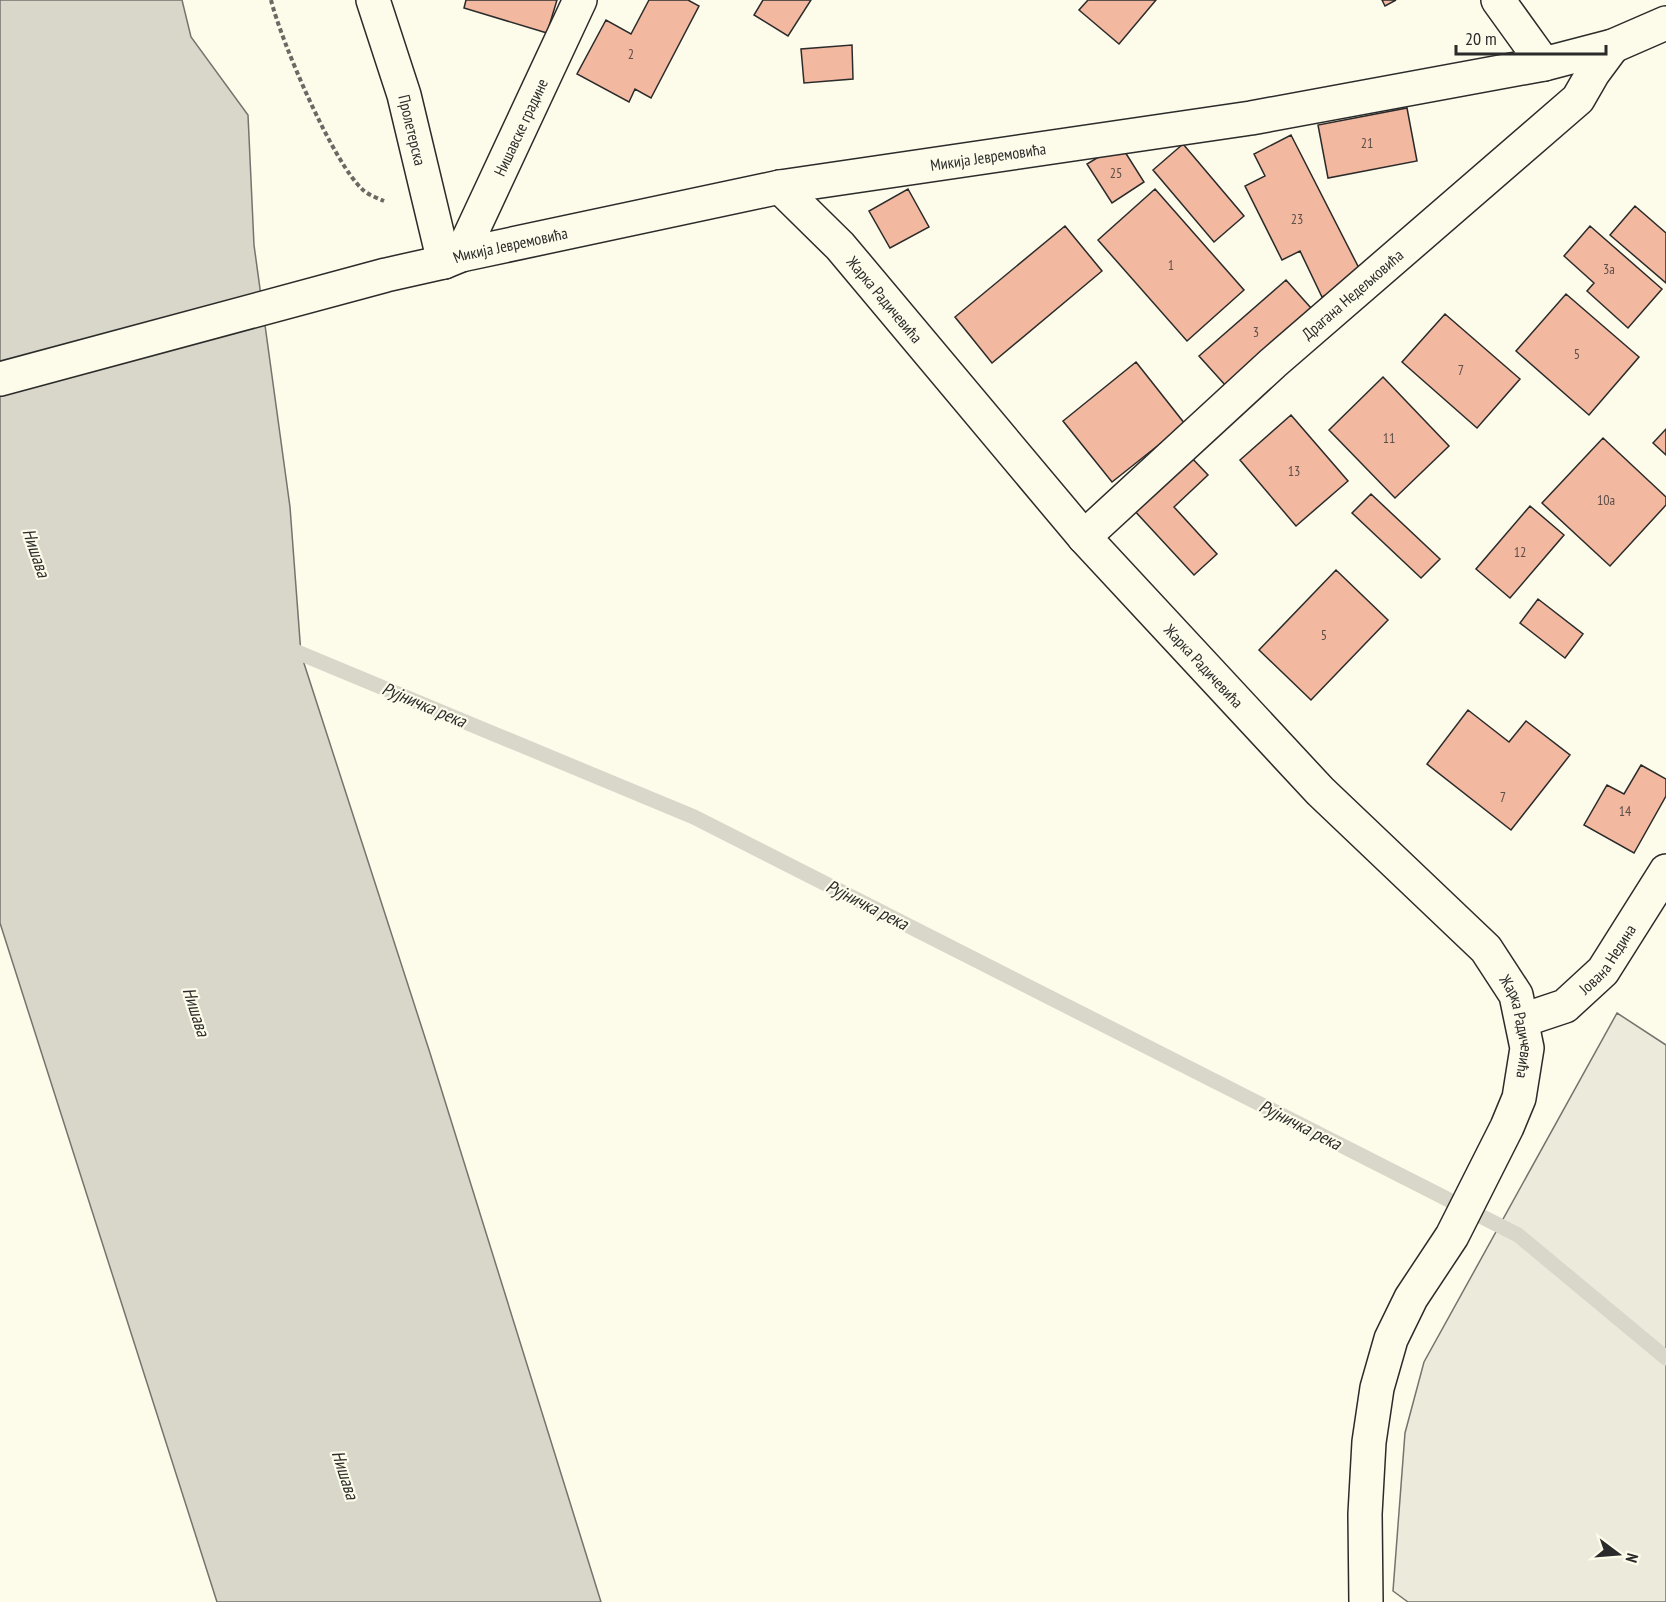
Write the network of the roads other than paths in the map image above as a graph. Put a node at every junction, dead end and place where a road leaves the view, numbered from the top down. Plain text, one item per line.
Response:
1 (373, 0) edge
2 (580, 0) edge
3 (1498, 0) edge
4 (1666, 23) edge
5 (1612, 46) junction
6 (1544, 64) junction
7 (780, 187) junction
8 (453, 258) junction
9 (0, 379) edge
10 (1084, 537) junction
11 (1666, 871) edge
12 (1523, 1020) junction
13 (1366, 1602) edge

1 - 8 street, Пролетерска
2 - 8 street, Нишавске градине
3 - 6 street
4 - 5 street, Микија Јевремовића
5 - 6 street, Микија Јевремовића
5 - 10 street, Драгана Недељковића
6 - 7 street, Микија Јевремовића
7 - 8 street, Микија Јевремовића
7 - 10 street, Жарка Радичевића
8 - 9 street, Микија Јевремовића
10 - 12 street, Жарка Радичевића
11 - 12 street, Јована Недина
12 - 13 street, Жарка Радичевића

